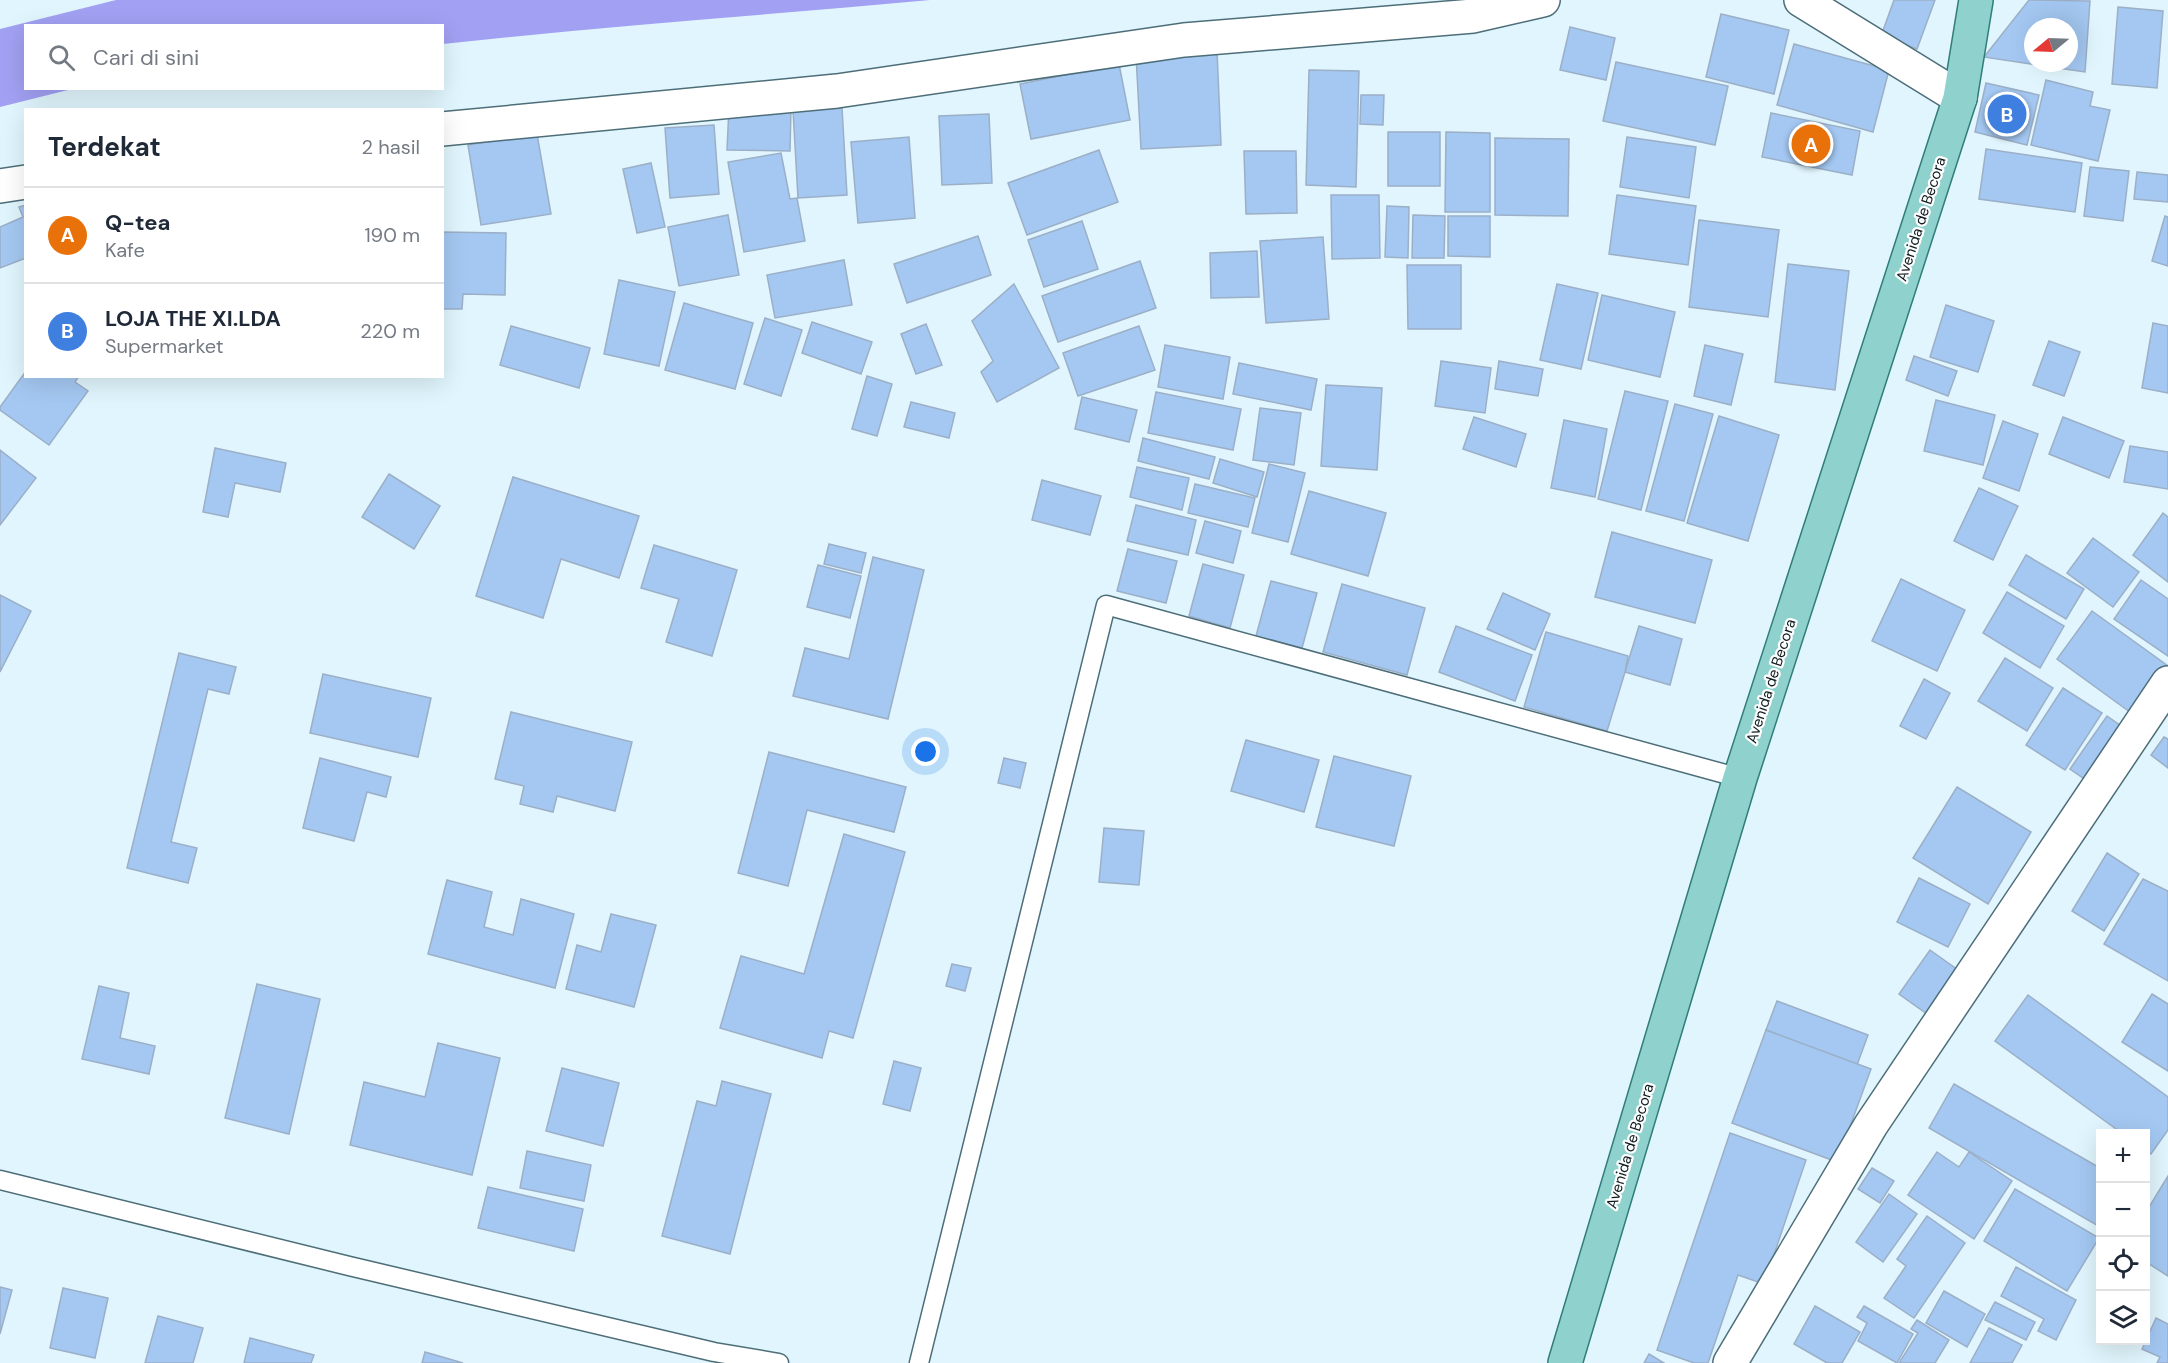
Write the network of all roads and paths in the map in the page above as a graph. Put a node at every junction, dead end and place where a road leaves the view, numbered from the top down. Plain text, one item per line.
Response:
1 (1544, 0) edge
2 (1801, 0) edge
3 (1976, 0) edge
4 (1960, 98) junction
5 (444, 129) edge
6 (24, 182) edge
7 (0, 186) edge
8 (2168, 683) edge
9 (1740, 778) junction
10 (0, 1180) edge
11 (779, 1363) edge
12 (919, 1363) edge
13 (1565, 1363) edge
14 (1730, 1363) edge

1 - 5 street
2 - 4 street
3 - 4 main road, Avenida de Becora
4 - 9 main road, Avenida de Becora
6 - 7 street
8 - 14 street
9 - 12 lane
9 - 13 main road, Avenida de Becora
10 - 11 lane

